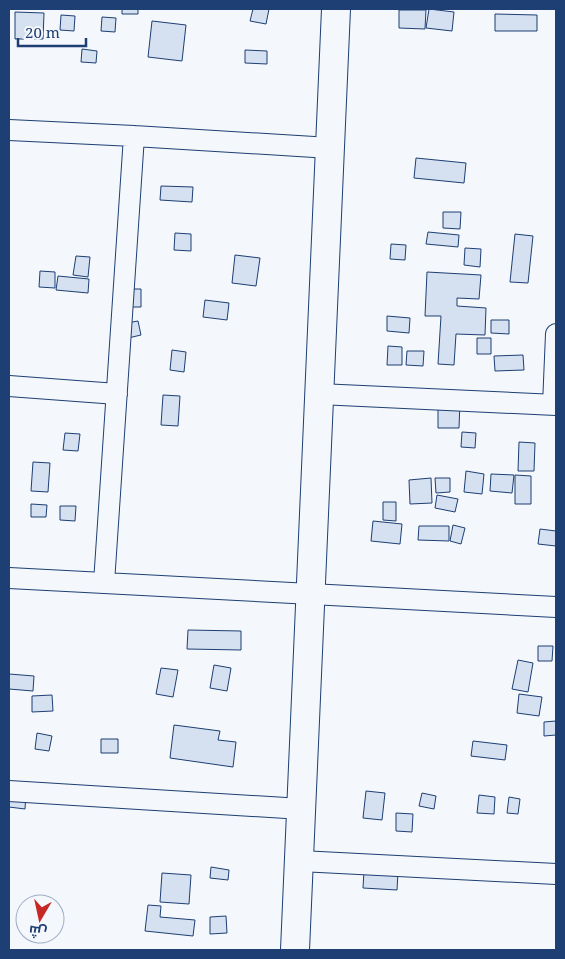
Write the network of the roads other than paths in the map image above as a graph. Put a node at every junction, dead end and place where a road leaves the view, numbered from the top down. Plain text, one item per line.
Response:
1 (336, 9) edge
2 (9, 130) edge
3 (134, 136) junction
4 (330, 148) junction
5 (556, 334) edge
6 (9, 386) edge
7 (117, 394) junction
8 (319, 394) junction
9 (555, 405) edge
10 (9, 578) edge
11 (104, 583) junction
12 (310, 594) junction
13 (556, 607) edge
14 (9, 791) edge
15 (302, 810) junction
16 (300, 861) junction
17 (556, 874) edge
18 (295, 950) edge

1 - 4 main road
2 - 3 street
3 - 4 street
3 - 7 street
4 - 8 main road
5 - 9 street
6 - 7 street
7 - 11 street
8 - 9 street
8 - 12 main road
10 - 11 street
11 - 12 street
12 - 13 street
12 - 15 main road
14 - 15 street
15 - 16 main road
16 - 17 street
16 - 18 main road

